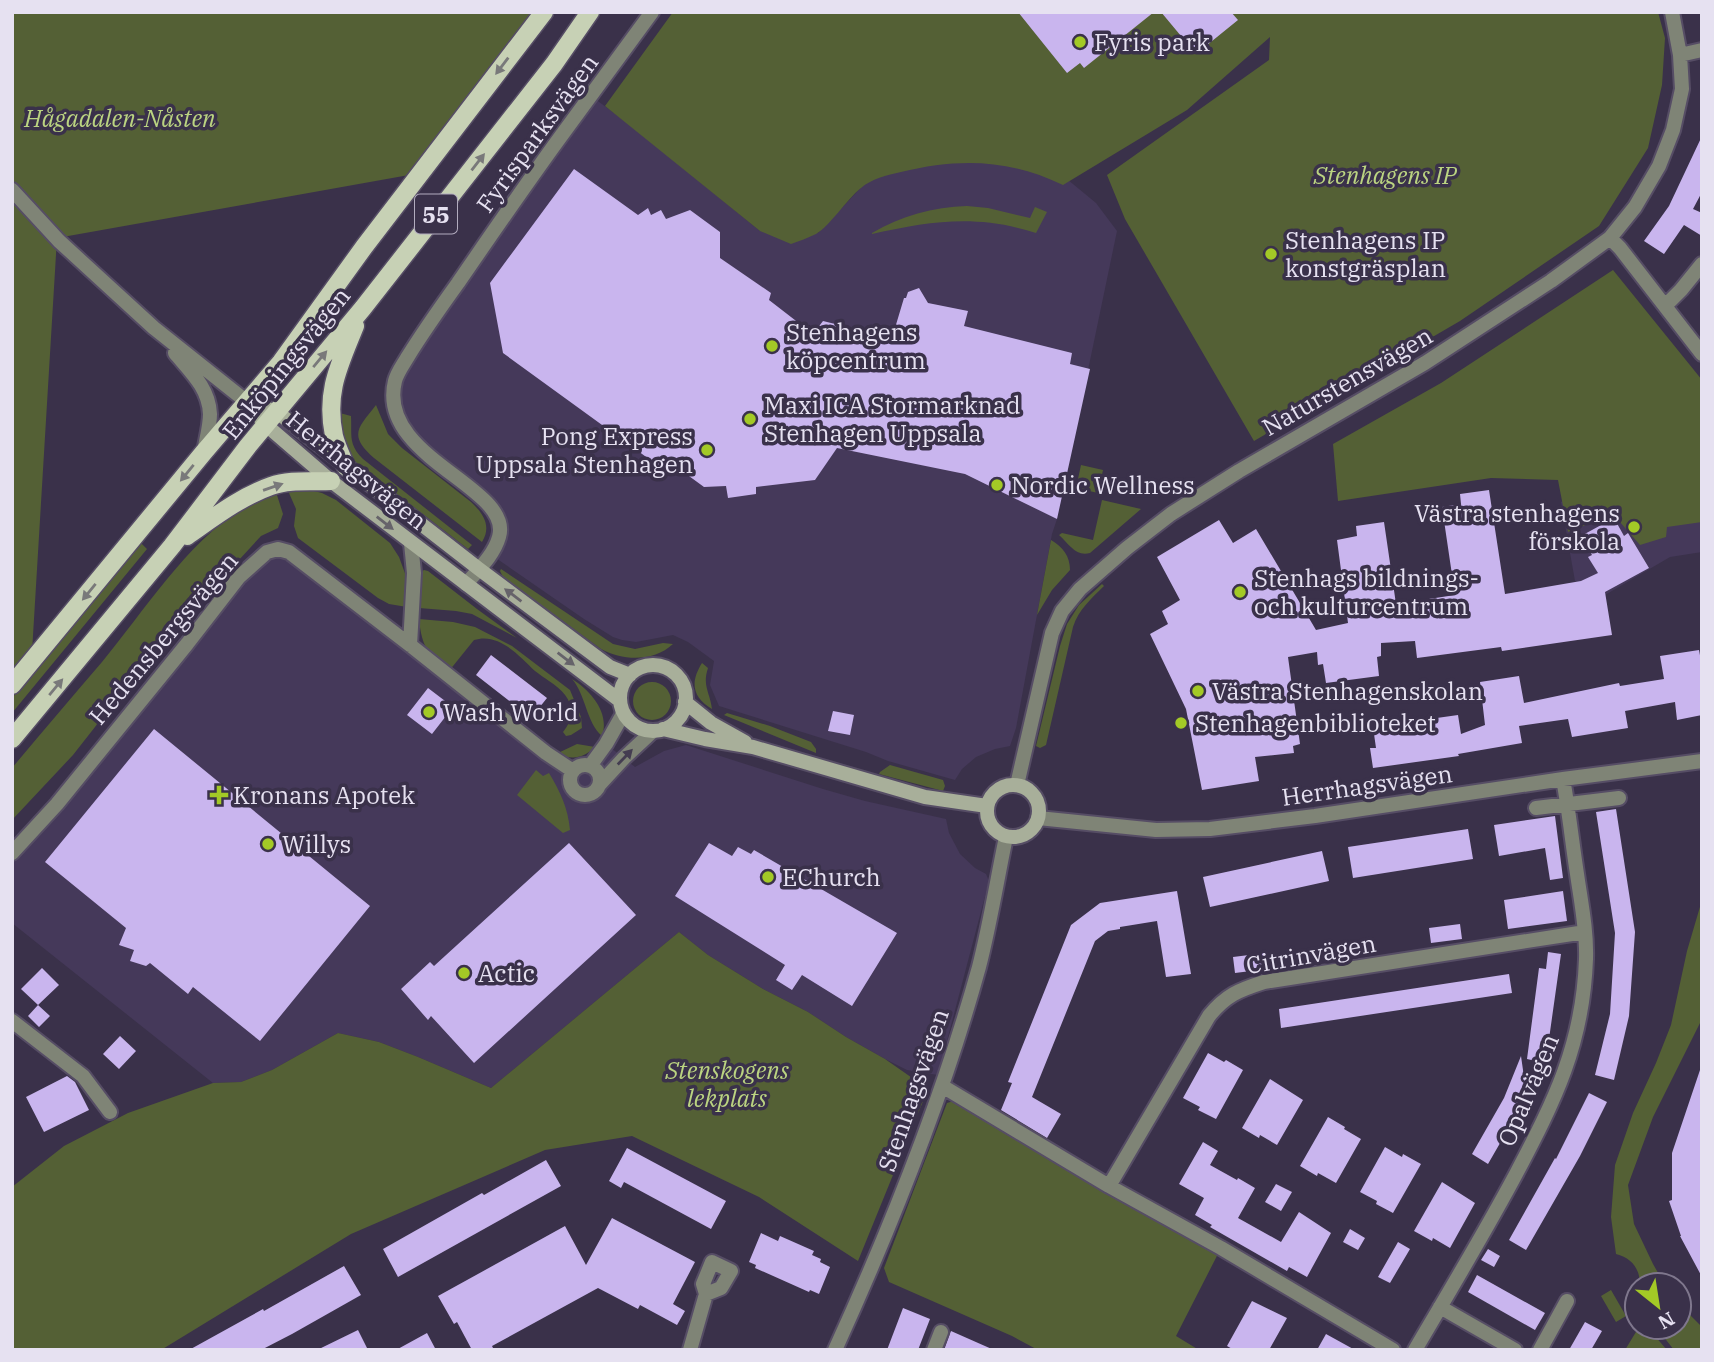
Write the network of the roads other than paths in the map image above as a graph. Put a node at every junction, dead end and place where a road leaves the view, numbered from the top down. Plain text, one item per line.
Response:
1 (544, 12) edge
2 (590, 12) edge
3 (652, 12) edge
4 (1672, 12) edge
5 (1702, 50) edge
6 (1680, 55) junction
7 (12, 190) edge
8 (1610, 238) junction
9 (1702, 264) edge
10 (1665, 306) junction
11 (363, 308) junction
12 (154, 328) junction
13 (1702, 354) edge
14 (247, 402) junction
15 (271, 418) junction
16 (204, 452) junction
17 (346, 467) junction
18 (331, 481) junction
19 (411, 543) junction
20 (172, 546) junction
21 (479, 569) junction
22 (466, 584) junction
23 (411, 645) junction
24 (629, 675) junction
25 (12, 685) edge
26 (685, 702) junction
27 (621, 707) junction
28 (658, 730) junction
29 (12, 739) edge
30 (752, 747) junction
31 (1702, 761) edge
32 (590, 766) junction
33 (573, 771) junction
34 (1563, 779) junction
35 (600, 784) junction
36 (1017, 785) junction
37 (1619, 797) dead end
38 (1568, 805) junction
39 (987, 806) junction
40 (1536, 808) dead end
41 (1038, 818) junction
42 (1006, 837) junction
43 (12, 853) edge
44 (1585, 932) junction
45 (12, 1021) edge
46 (942, 1086) junction
47 (110, 1112) dead end
48 (1109, 1186) junction
49 (706, 1294) dead end
50 (1567, 1301) dead end
51 (1440, 1307) junction
52 (941, 1332) dead end
53 (690, 1350) edge
54 (835, 1350) edge
55 (934, 1350) edge
56 (1393, 1350) edge
57 (1415, 1350) edge
58 (1515, 1350) edge
59 (1540, 1350) edge

1 -> 14 main road, Enköpingsvägen / 55
11 -> 2 main road, Enköpingsvägen / 55
3 - 21 street, Fyrisparksvägen
4 - 6 street, Naturstensvägen
5 - 6 street
6 - 8 street, Naturstensvägen
7 - 12 street
8 - 10 street
8 - 36 street, Naturstensvägen
9 - 10 street
10 - 13 street
15 -> 11 main road, Enköpingsvägen / 55
11 - 17 main road
12 - 14 street
12 - 16 street
14 - 15 street, Herrhagsvägen
14 - 16 main road, Enköpingsvägen / 55
15 - 17 street, Herrhagsvägen
15 - 18 street, Herrhagsvägen
15 - 20 main road, Enköpingsvägen / 55
16 -> 25 main road, Enköpingsvägen / 55
17 - 21 street, Herrhagsvägen
18 -> 19 street, Herrhagsvägen
20 -> 18 main road
19 - 22 street, Herrhagsvägen
19 - 23 street
29 -> 20 main road, Enköpingsvägen / 55
21 - 22 street, Fyrisparksvägen
24 -> 21 street, Herrhagsvägen
22 -> 27 street, Herrhagsvägen
23 - 33 street, Hedensbergsvägen
23 - 43 street, Hedensbergsvägen
24 - 26 street
24 - 27 street
26 - 28 street
26 - 30 street
27 - 28 street
27 - 32 street
28 - 30 street
35 -> 28 street
30 - 39 street
31 - 34 street, Herrhagsvägen
32 - 33 street
32 - 35 street
33 - 35 street, Hedensbergsvägen
34 - 38 street, Opalvägen
34 - 41 street, Herrhagsvägen
36 - 39 street
36 - 41 street
37 - 38 street
38 - 40 street
38 - 44 street, Opalvägen
39 - 42 street
41 - 42 street
42 - 46 street, Stenhagsvägen
44 - 48 street, Citrinvägen
44 - 51 street, Opalvägen
45 - 47 street
46 - 48 street
46 - 54 street, Stenhagsvägen
48 - 56 street
49 - 53 street
50 - 59 street
51 - 57 street, Opalvägen
51 - 58 street
52 - 55 street

